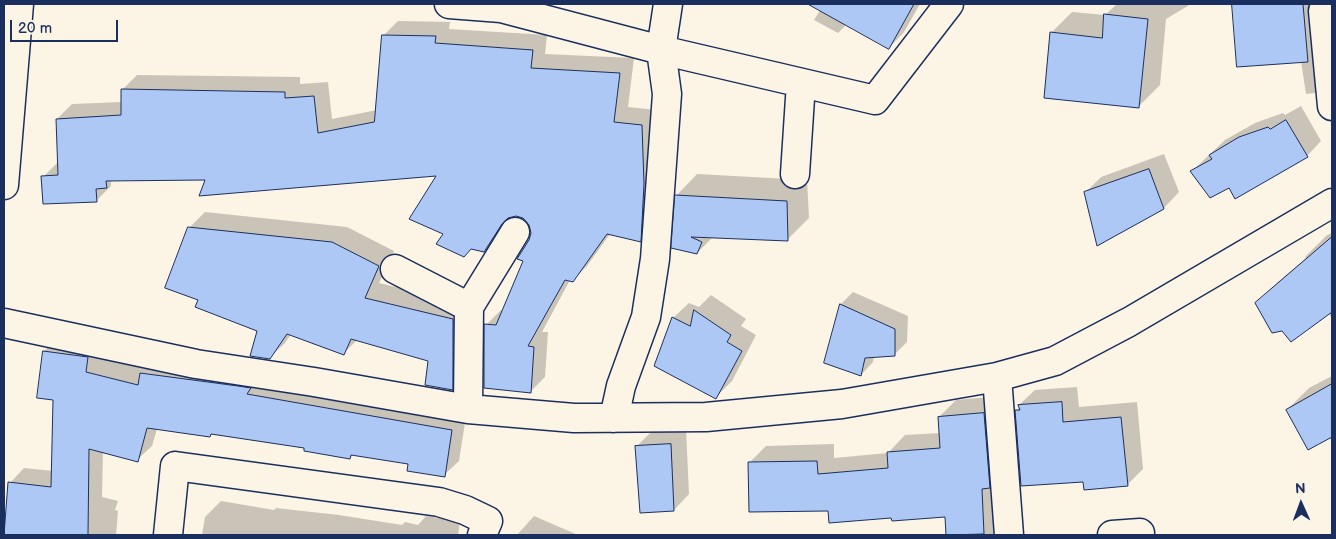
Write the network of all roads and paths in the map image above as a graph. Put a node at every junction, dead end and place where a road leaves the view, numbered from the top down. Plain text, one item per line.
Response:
1 (19, 4) edge
2 (449, 4) edge
3 (668, 4) edge
4 (943, 6) edge
5 (1323, 11) dead end
6 (661, 50) junction
7 (801, 82) junction
8 (1332, 106) edge
9 (795, 174) dead end
10 (4, 184) edge
11 (1332, 203) edge
12 (515, 232) dead end
13 (395, 269) dead end
14 (469, 307) junction
15 (4, 323) edge
16 (997, 377) junction
17 (468, 408) junction
18 (614, 418) junction
19 (1140, 533) dead end
20 (168, 535) edge
21 (482, 535) edge
22 (1009, 535) edge
23 (1112, 535) edge

1 - 10 street
2 - 6 street
3 - 6 street
4 - 7 street
5 - 8 street
6 - 7 street
6 - 18 street
7 - 9 street
11 - 16 street
12 - 14 street
13 - 14 street
14 - 17 street
15 - 17 street
16 - 18 street
16 - 22 street
17 - 18 street
19 - 23 street
20 - 21 street

